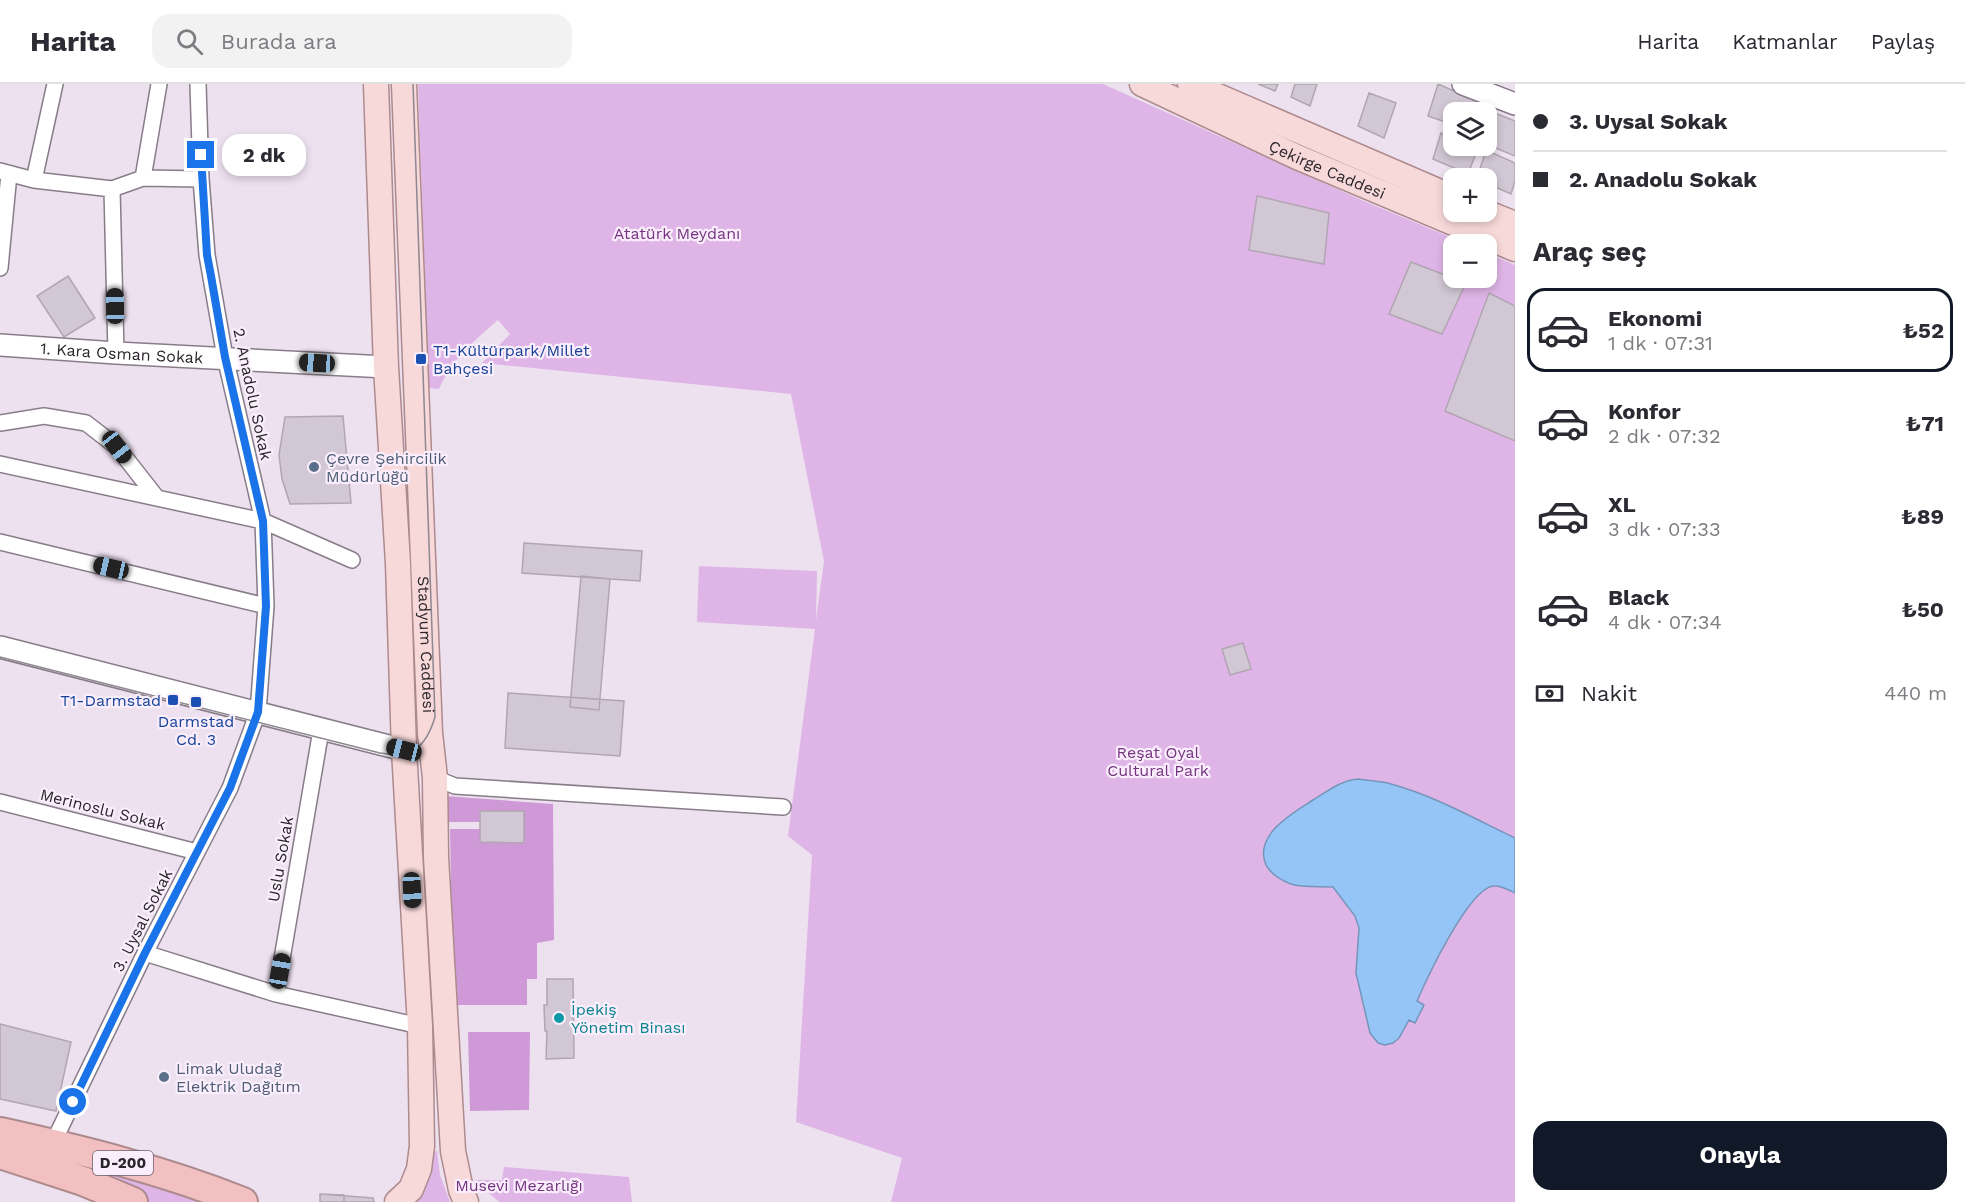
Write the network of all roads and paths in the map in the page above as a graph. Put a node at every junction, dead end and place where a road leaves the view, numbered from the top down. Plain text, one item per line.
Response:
1 (55, 84) edge
2 (159, 84) edge
3 (198, 84) edge
4 (376, 84) edge
5 (404, 84) edge
6 (1142, 84) edge
7 (1190, 84) edge
8 (1463, 84) edge
9 (1515, 104) edge
10 (4, 172) edge
11 (143, 178) junction
12 (201, 179) junction
13 (34, 180) junction
14 (112, 189) junction
15 (1443, 193) edge
16 (1497, 217) edge
17 (1515, 224) edge
18 (1515, 249) edge
19 (0, 268) edge
20 (0, 345) edge
21 (116, 353) junction
22 (225, 357) junction
23 (386, 367) junction
24 (0, 423) edge
25 (0, 464) edge
26 (157, 498) junction
27 (263, 521) junction
28 (0, 542) edge
29 (352, 560) dead end
30 (266, 606) junction
31 (0, 647) edge
32 (258, 712) junction
33 (321, 730) junction
34 (404, 750) junction
35 (435, 778) junction
36 (0, 802) edge
37 (783, 807) dead end
38 (197, 852) junction
39 (145, 953) junction
40 (276, 994) junction
41 (420, 1026) junction
42 (0, 1132) edge
43 (53, 1143) junction
44 (0, 1154) edge
45 (133, 1202) edge
46 (243, 1202) edge
47 (397, 1202) edge
48 (465, 1202) edge

1 - 13 street
2 - 11 street
3 - 12 street, 2. Anadolu Sokak
4 - 23 main road
5 - 35 main road, Stadyum Caddesi
6 - 18 main road, Çekirge Caddesi
7 - 15 main road, Çekirge Caddesi
8 - 9 main road
10 - 13 street
10 - 19 street
11 - 12 street
11 - 14 street
12 - 22 street, 2. Anadolu Sokak
13 - 14 street
14 - 21 street
16 - 17 main road
20 - 21 main road, 1. Kara Osman Sokak
21 - 22 main road, 1. Kara Osman Sokak
22 - 23 main road, 1. Kara Osman Sokak
22 - 27 street, 2. Anadolu Sokak
23 - 34 main road
24 - 26 street
25 - 26 street
26 - 27 street
27 - 29 street
27 - 30 street, 2. Anadolu Sokak
28 - 30 street
30 - 32 street, 2. Anadolu Sokak
31 - 32 main road
32 - 33 main road
32 - 38 street, 3. Uysal Sokak
33 - 34 main road
33 - 40 street, Uslu Sokak
34 - 41 main road
35 - 37 street
35 - 48 main road, Stadyum Caddesi
36 - 38 street, Merinoslu Sokak
38 - 39 street, 3. Uysal Sokak
39 - 40 street
39 - 43 street, 3. Uysal Sokak
40 - 41 street
41 - 47 main road
42 - 43 highway, D-200
43 - 46 highway, D-200
44 - 45 highway, D-200

